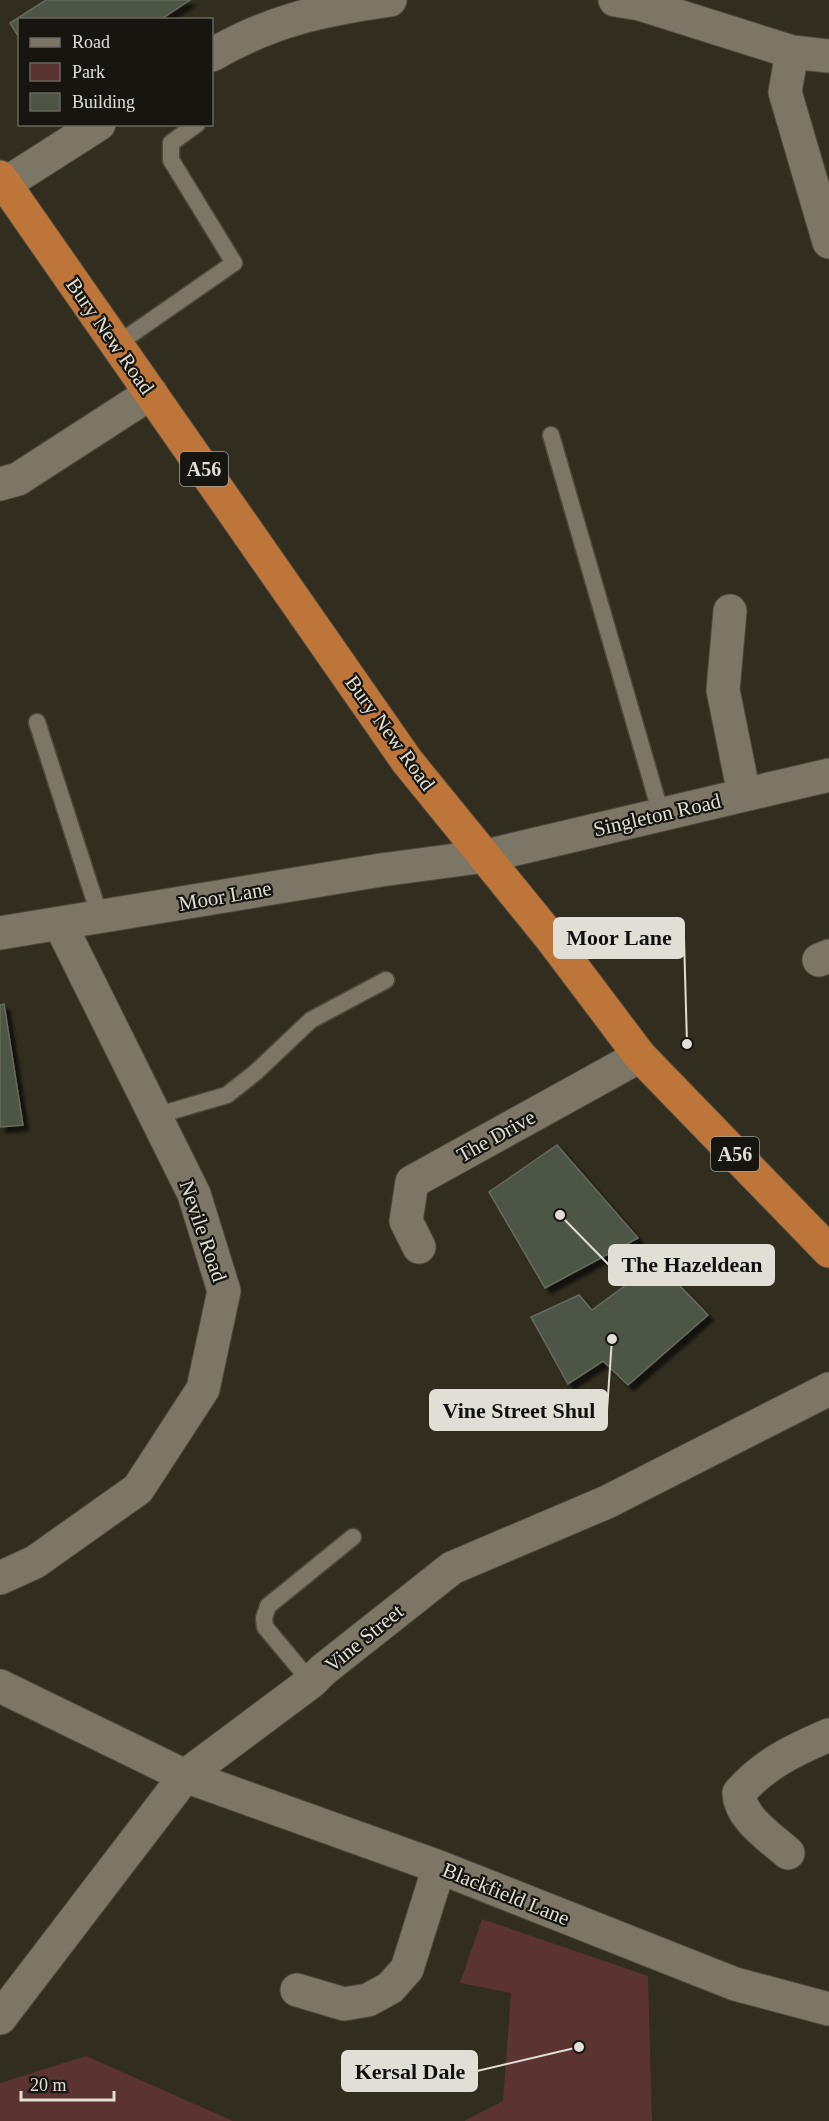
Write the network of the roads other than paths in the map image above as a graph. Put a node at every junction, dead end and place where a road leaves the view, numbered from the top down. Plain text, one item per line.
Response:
1 (390, 0) edge
2 (615, 0) edge
3 (792, 52) junction
4 (213, 56) edge
5 (829, 56) edge
6 (96, 126) edge
7 (195, 126) edge
8 (2, 180) edge
9 (829, 242) edge
10 (116, 345) junction
11 (151, 393) junction
12 (551, 435) dead end
13 (0, 484) edge
14 (730, 611) dead end
15 (36, 722) dead end
16 (829, 775) edge
17 (744, 794) junction
18 (661, 814) junction
19 (486, 856) junction
20 (100, 917) junction
21 (60, 924) junction
22 (0, 933) edge
23 (386, 980) dead end
24 (640, 1056) junction
25 (155, 1116) junction
26 (418, 1247) dead end
27 (829, 1251) edge
28 (829, 1389) edge
29 (353, 1537) dead end
30 (0, 1578) edge
31 (311, 1682) junction
32 (0, 1686) edge
33 (829, 1735) edge
34 (184, 1776) junction
35 (788, 1853) dead end
36 (439, 1867) junction
37 (297, 1990) dead end
38 (829, 2009) edge
39 (0, 2018) edge

1 - 4 street
2 - 3 street
3 - 5 street
3 - 9 street
6 - 8 street
7 - 10 lane
8 - 10 highway, Bury New Road / A56
10 - 11 highway, Bury New Road / A56
11 - 13 street
11 - 19 highway, Bury New Road / A56
12 - 18 lane
14 - 17 street
15 - 20 lane
16 - 17 street, Singleton Road
17 - 18 street, Singleton Road
18 - 19 street, Singleton Road
19 - 20 street, Moor Lane
19 - 24 highway, Bury New Road / A56
20 - 21 street, Moor Lane
21 - 22 street, Moor Lane
21 - 25 street, Nevile Road
23 - 25 lane
24 - 26 street, The Drive
24 - 27 highway, Bury New Road / A56
25 - 30 street, Nevile Road
28 - 31 street, Vine Street
29 - 31 lane
31 - 34 street, Vine Street
32 - 34 street, Blackfield Lane
33 - 35 street
34 - 36 street, Blackfield Lane
34 - 39 street, Vine Street
36 - 37 street
36 - 38 street, Blackfield Lane

